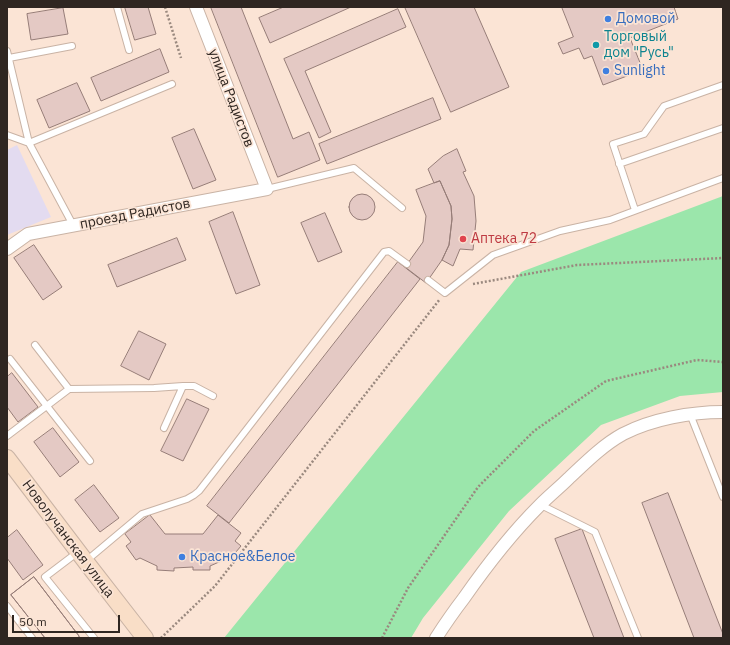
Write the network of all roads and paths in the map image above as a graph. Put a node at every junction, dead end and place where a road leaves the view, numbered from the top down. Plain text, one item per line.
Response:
1 (116, 7) edge
2 (165, 7) edge
3 (196, 7) edge
4 (72, 46) dead end
5 (129, 50) dead end
6 (7, 51) edge
7 (9, 58) junction
8 (181, 58) dead end
9 (172, 84) dead end
10 (723, 85) edge
11 (723, 128) edge
12 (7, 135) edge
13 (29, 143) junction
14 (619, 164) junction
15 (723, 178) edge
16 (267, 188) junction
17 (402, 208) dead end
18 (635, 210) junction
19 (73, 225) junction
20 (7, 249) edge
21 (723, 258) edge
22 (407, 264) dead end
23 (428, 280) dead end
24 (451, 288) junction
25 (445, 293) junction
26 (35, 345) dead end
27 (10, 359) dead end
28 (723, 362) edge
29 (183, 386) junction
30 (68, 389) junction
31 (213, 396) dead end
32 (47, 406) junction
33 (723, 412) edge
34 (690, 414) junction
35 (164, 428) dead end
36 (7, 436) edge
37 (7, 458) edge
38 (90, 461) dead end
39 (723, 496) edge
40 (540, 505) junction
41 (82, 557) junction
42 (7, 606) edge
43 (32, 638) edge
44 (94, 638) edge
45 (145, 638) edge
46 (162, 638) edge
47 (382, 638) edge
48 (436, 638) edge
49 (638, 638) edge

1 - 5 lane
2 - 8 path
3 - 16 street, улица Радистов
4 - 7 lane
6 - 7 lane
7 - 13 lane
9 - 13 lane
10 - 14 lane
11 - 14 lane
12 - 13 lane
13 - 19 lane
14 - 18 lane
15 - 18 lane
16 - 17 lane
16 - 19 street, проезд Радистов
18 - 24 lane
19 - 20 street, проезд Радистов
21 - 24 path
22 - 41 lane
23 - 25 lane
24 - 25 lane
25 - 46 path
26 - 30 lane
27 - 32 lane
28 - 47 path
29 - 30 lane
29 - 31 lane
29 - 35 lane
30 - 32 lane
32 - 36 lane
32 - 38 lane
33 - 34 street
34 - 39 lane
34 - 40 street
37 - 41 street, Новолучанская улица
40 - 48 street
40 - 49 lane
41 - 44 lane
41 - 45 street, Новолучанская улица
42 - 43 lane

